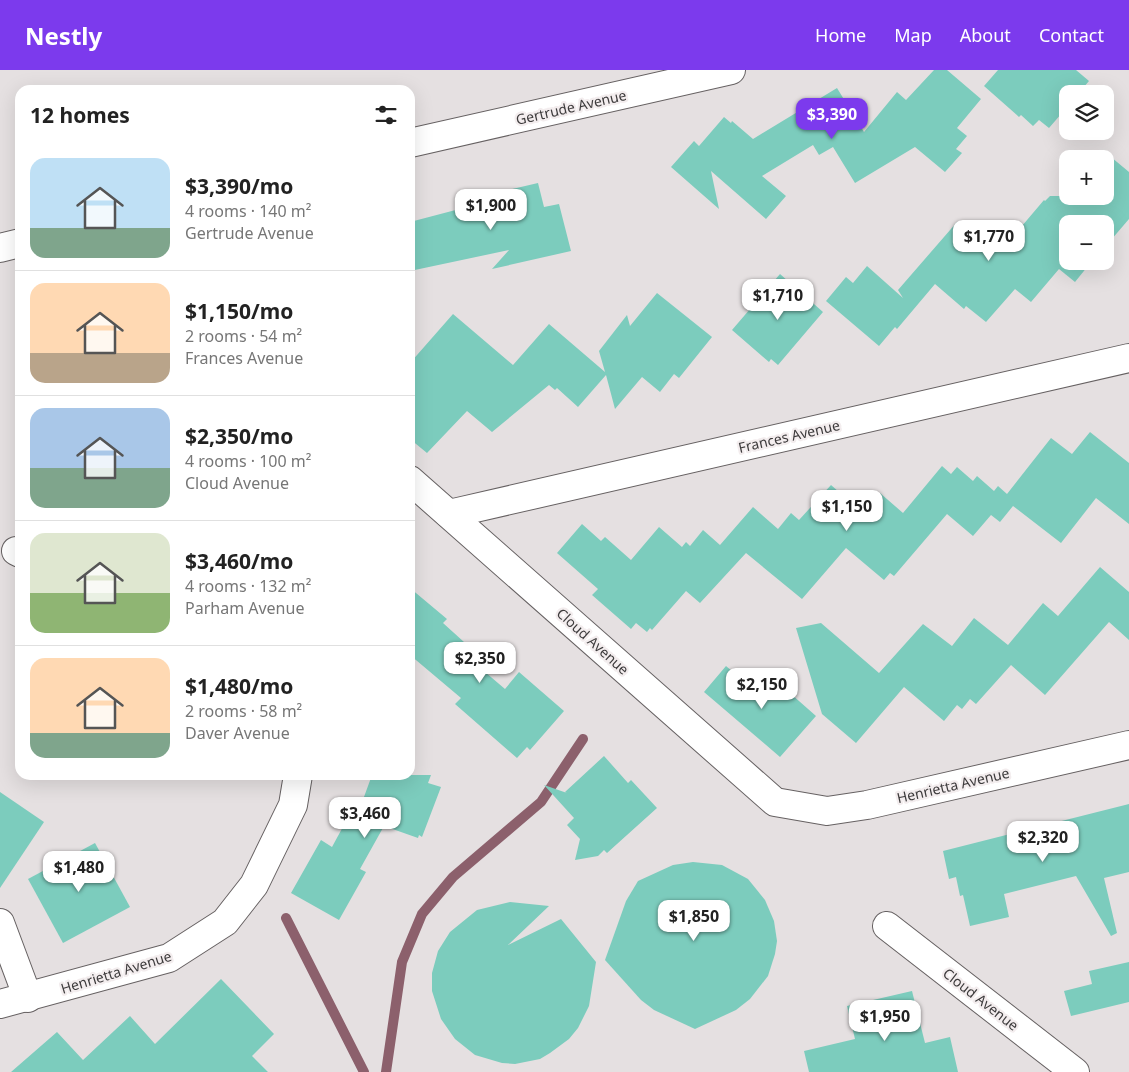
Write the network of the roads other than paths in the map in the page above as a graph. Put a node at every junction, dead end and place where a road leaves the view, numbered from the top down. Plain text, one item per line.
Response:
1 (731, 70) edge
2 (415, 142) edge
3 (15, 244) edge
4 (0, 248) edge
5 (1129, 358) edge
6 (415, 484) edge
7 (449, 514) junction
8 (1129, 745) edge
9 (297, 780) edge
10 (775, 802) joint
11 (0, 923) edge
12 (888, 926) dead end
13 (28, 998) junction
14 (0, 1004) edge
15 (1075, 1072) edge

1 - 2 street, Gertrude Avenue
3 - 4 street
5 - 7 street, Frances Avenue
6 - 7 street, Cloud Avenue
7 - 10 street, Cloud Avenue
8 - 10 street, Henrietta Avenue
9 - 13 street, Henrietta Avenue
11 - 13 street
12 - 15 street, Cloud Avenue
13 - 14 street, Henrietta Avenue

